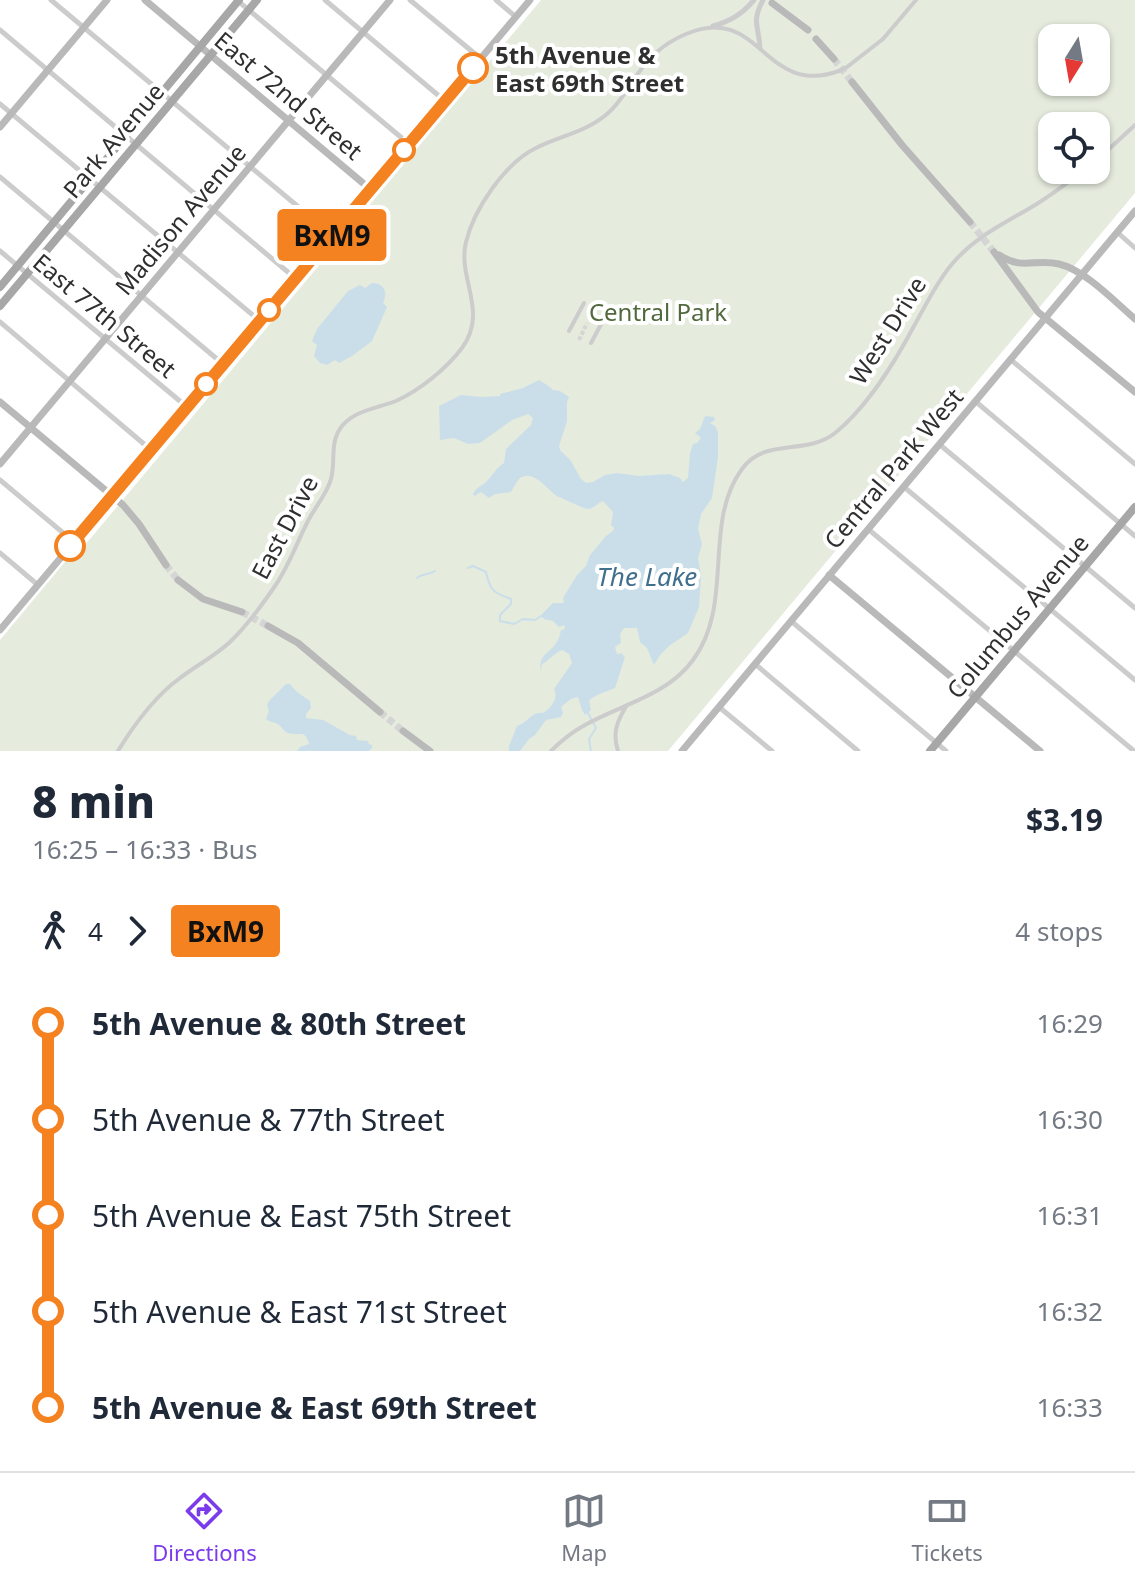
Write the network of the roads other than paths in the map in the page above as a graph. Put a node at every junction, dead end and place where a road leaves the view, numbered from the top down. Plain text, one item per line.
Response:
1 (51, 0) edge
2 (107, 0) edge
3 (145, 0) edge
4 (238, 0) edge
5 (257, 0) edge
6 (325, 0) edge
7 (390, 0) edge
8 (410, 0) edge
9 (496, 0) edge
10 (530, 0) edge
11 (754, 0) edge
12 (916, 0) edge
13 (762, 1) edge
14 (772, 3) dead end
15 (249, 10) junction
16 (516, 17) junction
17 (713, 26) junction
18 (84, 28) junction
19 (0, 30) edge
20 (808, 30) dead end
21 (363, 32) junction
22 (816, 39) dead end
23 (200, 47) junction
24 (760, 48) junction
25 (210, 55) junction
26 (481, 59) junction
27 (834, 59) tunnel mouth
28 (48, 70) junction
29 (327, 74) junction
30 (852, 82) tunnel mouth
31 (162, 94) junction
32 (172, 101) junction
33 (445, 101) junction
34 (0, 104) edge
35 (11, 113) junction
36 (288, 120) junction
37 (1135, 125) edge
38 (0, 127) edge
39 (127, 136) junction
40 (136, 144) junction
41 (409, 144) junction
42 (1110, 148) edge
43 (250, 166) junction
44 (0, 177) edge
45 (90, 179) junction
46 (1066, 184) edge
47 (100, 187) junction
48 (370, 189) junction
49 (213, 209) junction
50 (1135, 211) edge
51 (54, 222) junction
52 (970, 222) tunnel mouth
53 (64, 230) junction
54 (1117, 232) junction
55 (332, 235) junction
56 (1135, 248) edge
57 (0, 251) edge
58 (177, 252) junction
59 (18, 266) junction
60 (27, 274) junction
61 (1081, 275) junction
62 (295, 278) junction
63 (0, 287) edge
64 (142, 296) junction
65 (584, 303) dead end
66 (0, 306) edge
67 (606, 315) dead end
68 (1045, 318) junction
69 (1135, 319) edge
70 (260, 321) junction
71 (0, 322) edge
72 (569, 331) dead end
73 (106, 339) junction
74 (591, 343) dead end
75 (1010, 359) junction
76 (223, 364) junction
77 (70, 381) junction
78 (1135, 392) edge
79 (975, 401) junction
80 (0, 402) edge
81 (187, 407) junction
82 (31, 428) junction
83 (939, 444) junction
84 (151, 450) junction
85 (0, 464) edge
86 (1135, 464) edge
87 (0, 480) edge
88 (904, 487) junction
89 (113, 496) junction
90 (1135, 507) edge
91 (1121, 524) junction
92 (868, 529) junction
93 (1135, 536) edge
94 (74, 542) junction
95 (0, 553) edge
96 (166, 565) tunnel mouth
97 (1085, 566) junction
98 (829, 575) junction
99 (178, 580) tunnel mouth
100 (38, 585) junction
101 (1049, 608) junction
102 (1135, 608) edge
103 (242, 612) tunnel mouth
104 (791, 621) junction
105 (268, 626) tunnel mouth
106 (1, 628) edge
107 (1014, 650) junction
108 (754, 664) junction
109 (1135, 680) edge
110 (975, 697) junction
111 (628, 704) junction
112 (719, 706) junction
113 (380, 712) tunnel mouth
114 (403, 731) tunnel mouth
115 (934, 747) edge
116 (118, 751) edge
117 (430, 751) edge
118 (551, 751) edge
119 (618, 751) edge
120 (683, 751) edge
121 (772, 751) edge
122 (858, 751) edge
123 (946, 751) edge
124 (1040, 751) edge
125 (1134, 751) edge

1 - 18 street
2 - 18 main road
3 - 23 main road, East 72nd Street
4 - 15 street
4 - 23 main road, Park Avenue
5 - 15 main road, Park Avenue
6 - 21 street
7 - 21 main road, Madison Avenue
8 - 26 street
9 - 16 street
10 - 16 main road
11 - 17 street, East Drive
12 - 24 street, bridge
13 - 24 street
14 - 20 main road
15 - 25 main road, Park Avenue
15 - 29 street
16 - 26 main road
17 - 24 street
17 - 116 street, East Drive
18 - 28 main road
18 - 31 street
19 - 28 street
21 - 29 main road, Madison Avenue
21 - 33 street
22 - 27 main road
23 - 25 main road, East 72nd Street
23 - 31 main road, Park Avenue
25 - 32 main road, Park Avenue
25 - 36 main road, East 72nd Street
26 - 33 main road
28 - 35 main road
28 - 39 street
29 - 36 main road, Madison Avenue
29 - 41 street
30 - 52 main road
31 - 32 street
31 - 39 main road, Park Avenue
32 - 40 main road, Park Avenue
32 - 43 street
33 - 41 main road
34 - 35 street
35 - 38 main road
35 - 45 street
36 - 43 main road, Madison Avenue
36 - 48 main road, East 72nd Street
37 - 42 street
39 - 40 street
39 - 45 main road, Park Avenue
40 - 47 main road, Park Avenue
40 - 49 street
41 - 48 main road
43 - 49 main road, Madison Avenue
43 - 55 street
44 - 51 street
45 - 47 street
45 - 51 main road, Park Avenue
46 - 111 street, West Drive
47 - 53 main road, Park Avenue
47 - 58 street
48 - 55 main road
49 - 58 main road, Madison Avenue
49 - 62 street
50 - 54 main road, Central Park West
51 - 53 street
51 - 59 main road, Park Avenue
53 - 60 main road, Park Avenue
53 - 64 street
54 - 56 street
54 - 61 main road, Central Park West
55 - 62 main road
57 - 59 street, East 77th Street
58 - 64 main road, Madison Avenue
58 - 70 street
59 - 60 street, East 77th Street
59 - 63 main road, Park Avenue
60 - 66 main road, Park Avenue
60 - 73 street, East 77th Street
61 - 68 main road, Central Park West
61 - 68 main road
61 - 69 main road
62 - 70 main road
64 - 73 main road, Madison Avenue
64 - 76 street
65 - 72 street
67 - 74 street
68 - 75 main road, Central Park West
68 - 78 main road
70 - 76 main road
71 - 77 street
73 - 77 main road, Madison Avenue
73 - 81 street, East 77th Street
75 - 79 main road, Central Park West
75 - 86 street
76 - 81 main road
77 - 82 main road, Madison Avenue
77 - 84 street
79 - 83 main road, Central Park West
79 - 91 street
80 - 82 main road
81 - 84 main road
82 - 85 main road, Madison Avenue
82 - 89 main road
83 - 88 main road, Central Park West
83 - 97 street
84 - 89 main road
87 - 94 street
88 - 92 main road, Central Park West
88 - 101 street
89 - 94 main road
89 - 96 main road
90 - 91 main road, Columbus Avenue
91 - 93 street
91 - 97 main road, Columbus Avenue
92 - 98 main road, Central Park West
92 - 107 street
94 - 100 main road
95 - 100 street
97 - 101 main road, Columbus Avenue
97 - 102 street
98 - 104 main road, Central Park West
98 - 110 main road
99 - 103 main road
100 - 106 main road
101 - 107 main road, Columbus Avenue
101 - 109 street
104 - 108 main road, Central Park West
104 - 115 street
105 - 113 main road
107 - 110 main road, Columbus Avenue
107 - 125 street
108 - 112 main road, Central Park West
108 - 122 street
110 - 115 main road, Columbus Avenue
110 - 124 main road
111 - 118 street, West Drive
111 - 119 street
112 - 120 main road, Central Park West
112 - 121 street
114 - 117 main road
115 - 123 street

